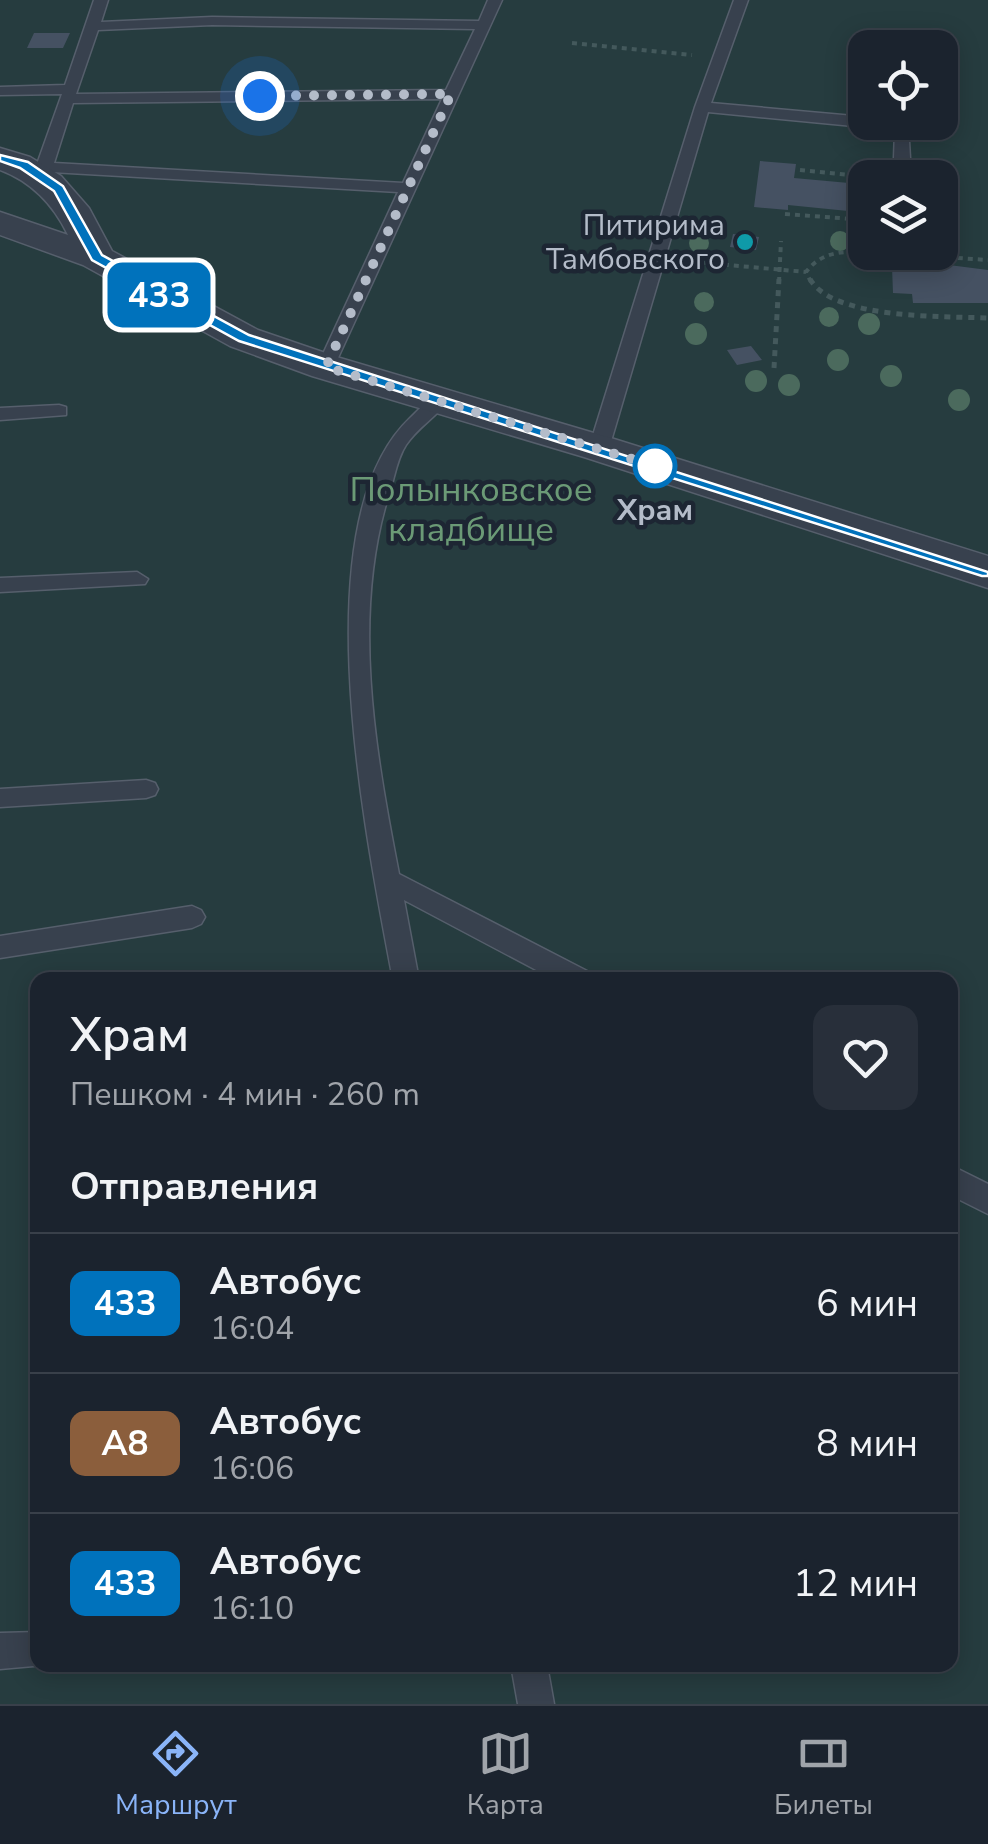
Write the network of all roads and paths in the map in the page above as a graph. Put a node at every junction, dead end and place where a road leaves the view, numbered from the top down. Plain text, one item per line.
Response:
1 (101, 0) edge
2 (494, 0) edge
3 (741, 0) edge
4 (483, 25) junction
5 (93, 26) junction
6 (572, 44) dead end
7 (718, 58) junction
8 (0, 92) edge
9 (70, 94) junction
10 (451, 94) junction
11 (702, 107) junction
12 (848, 120) edge
13 (903, 140) edge
14 (0, 158) edge
15 (902, 158) dead end
16 (800, 170) dead end
17 (43, 171) junction
18 (848, 175) edge
19 (406, 188) junction
20 (785, 214) dead end
21 (848, 219) edge
22 (0, 223) edge
23 (781, 240) dead end
24 (848, 253) edge
25 (96, 258) junction
26 (658, 258) junction
27 (958, 258) edge
28 (988, 260) edge
29 (778, 270) junction
30 (806, 272) junction
31 (988, 318) edge
32 (326, 367) junction
33 (774, 368) dead end
34 (439, 401) junction
35 (59, 411) dead end
36 (0, 414) edge
37 (599, 448) junction
38 (988, 572) edge
39 (136, 579) dead end
40 (0, 584) edge
41 (146, 788) dead end
42 (0, 798) edge
43 (388, 880) junction
44 (192, 917) dead end
45 (0, 948) edge
46 (405, 972) edge
47 (565, 972) edge
48 (958, 1183) edge
49 (988, 1200) edge
50 (0, 1650) edge
51 (30, 1650) edge
52 (529, 1672) edge
53 (536, 1704) edge

1 - 5 lane
2 - 4 lane
3 - 7 lane
4 - 5 lane
4 - 10 lane
5 - 9 lane
6 - 7 path
7 - 11 lane
8 - 9 lane
9 - 10 lane
9 - 17 lane
10 - 19 lane
11 - 12 lane
11 - 26 lane
13 - 15 lane
14 - 17 street
16 - 18 path
17 - 19 lane
17 - 25 street
19 - 32 lane
20 - 21 path
22 - 25 street
23 - 29 path
24 - 30 path
25 - 32 street
26 - 29 path
26 - 37 lane
27 - 28 path
29 - 30 path
29 - 33 path
30 - 31 path
32 - 34 street
34 - 37 street
34 - 43 lane
35 - 36 lane
37 - 38 street
39 - 40 lane
41 - 42 lane
43 - 46 lane
43 - 47 lane
44 - 45 lane
48 - 49 lane
50 - 51 lane
52 - 53 lane

